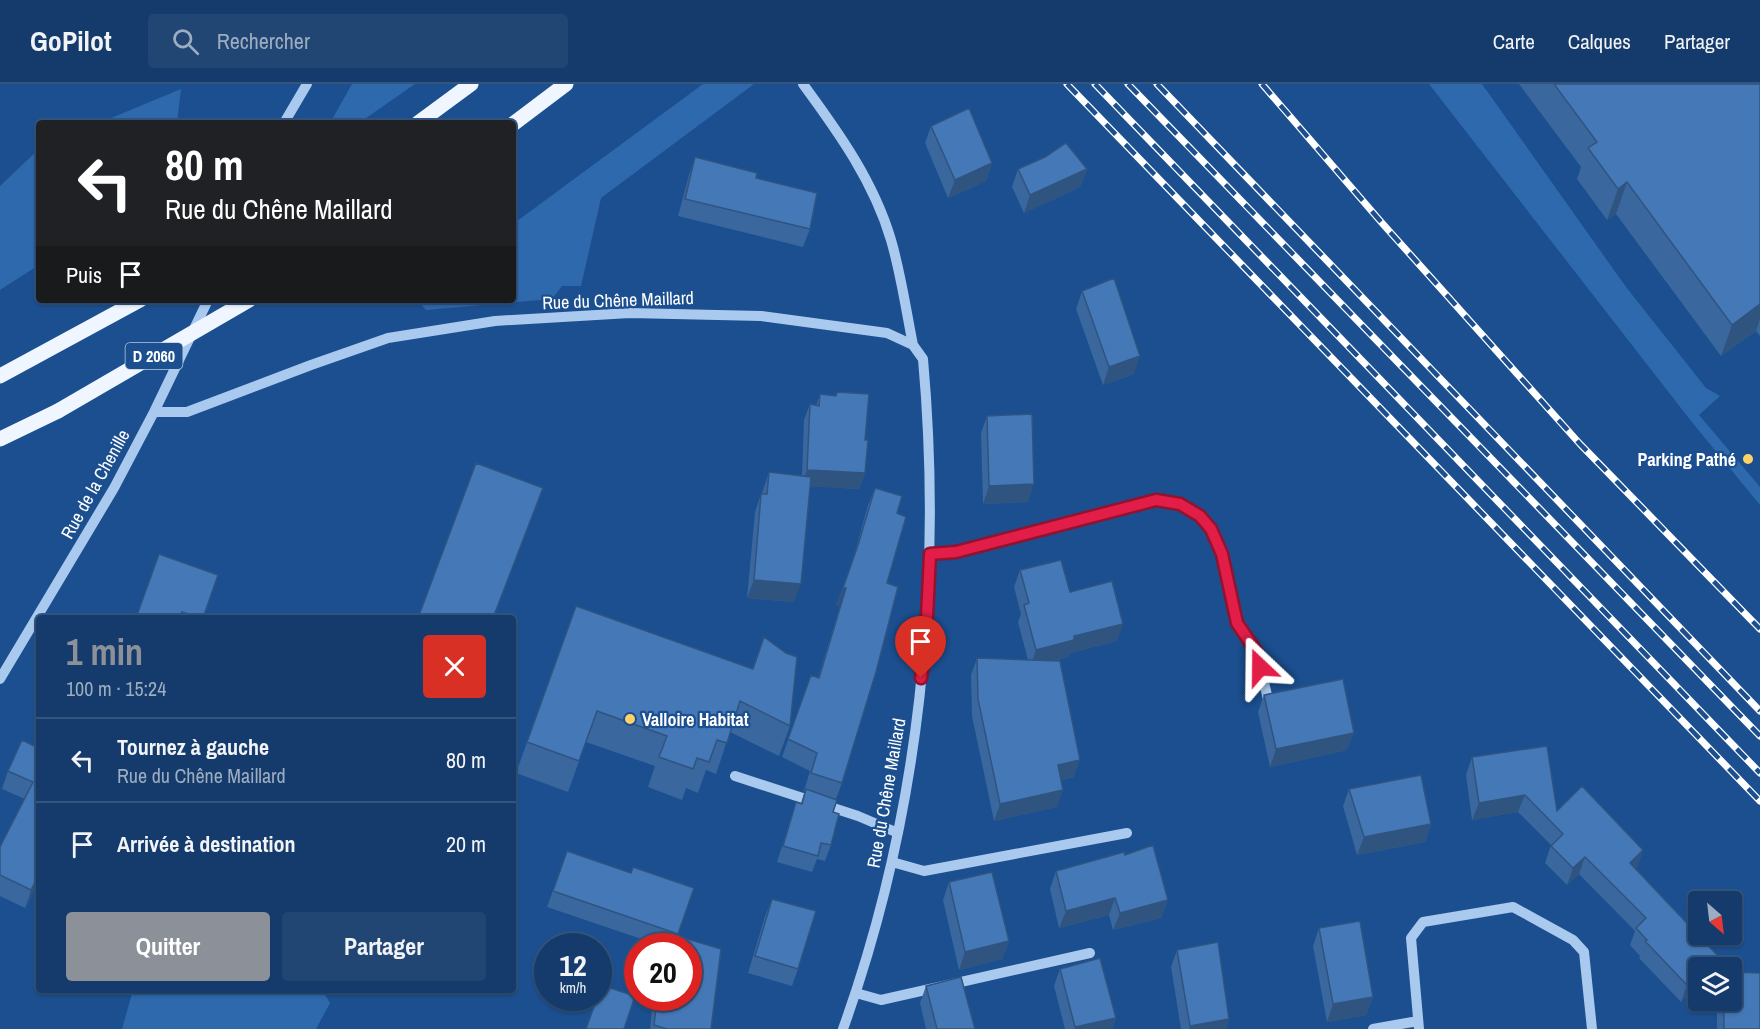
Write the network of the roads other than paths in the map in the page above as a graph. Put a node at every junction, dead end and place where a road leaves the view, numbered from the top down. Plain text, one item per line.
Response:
1 (307, 84) edge
2 (471, 84) edge
3 (566, 84) edge
4 (803, 84) edge
5 (286, 120) edge
6 (422, 120) edge
7 (516, 122) edge
8 (135, 303) edge
9 (207, 303) edge
10 (244, 303) edge
11 (913, 345) junction
12 (0, 376) edge
13 (154, 412) junction
14 (0, 439) edge
15 (930, 554) junction
16 (38, 615) edge
17 (36, 619) edge
18 (0, 679) edge
19 (1268, 699) edge
20 (735, 776) dead end
21 (1127, 833) dead end
22 (897, 834) junction
23 (892, 862) junction
24 (1089, 953) dead end
25 (856, 993) junction
26 (1419, 1025) edge
27 (843, 1029) edge
28 (1373, 1029) edge
29 (1592, 1029) edge

1 - 5 street
2 - 6 main road
3 - 7 main road
4 - 11 street, Rue du Chêne Maillard
8 - 12 main road
9 - 13 street, Rue de la Chenille
10 - 14 main road, D 2060, bridge
11 - 13 street, Rue du Chêne Maillard
11 - 15 street, Rue du Chêne Maillard
13 - 16 street, Rue de la Chenille
15 - 19 street
15 - 22 street, Rue du Chêne Maillard
17 - 18 street, Rue de la Chenille
20 - 22 street
21 - 23 street
22 - 23 street, Rue du Chêne Maillard
23 - 25 street, Rue du Chêne Maillard
24 - 25 street
25 - 27 street, Rue du Chêne Maillard
26 - 28 street
26 - 29 street

